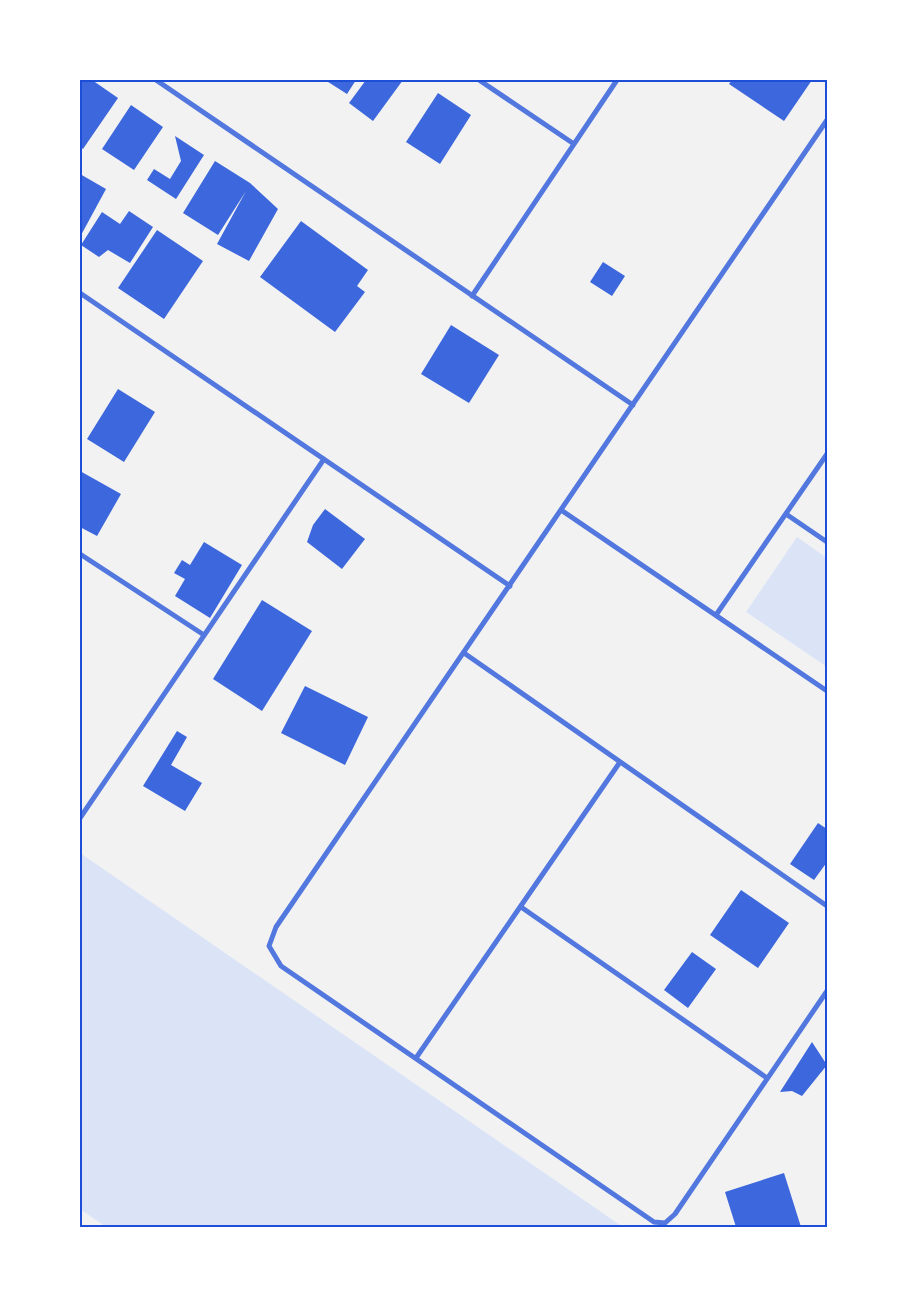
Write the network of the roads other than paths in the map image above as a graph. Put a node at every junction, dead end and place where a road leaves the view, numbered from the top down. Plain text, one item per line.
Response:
1 (156, 80) edge
2 (480, 80) edge
3 (617, 80) edge
4 (827, 120) edge
5 (574, 144) junction
6 (80, 293) edge
7 (472, 296) junction
8 (633, 405) junction
9 (827, 454) edge
10 (324, 459) junction
11 (561, 510) junction
12 (786, 514) junction
13 (827, 542) edge
14 (80, 554) edge
15 (510, 586) junction
16 (716, 615) junction
17 (204, 635) junction
18 (464, 653) junction
19 (827, 691) edge
20 (620, 762) junction
21 (80, 818) edge
22 (827, 906) edge
23 (521, 907) junction
24 (827, 991) edge
25 (416, 1058) junction
26 (767, 1078) junction

1 - 7 street
2 - 5 street
3 - 5 street
4 - 8 street
5 - 7 street
6 - 10 street
7 - 8 street
8 - 11 street
9 - 12 street
10 - 15 street
10 - 17 street
11 - 15 street
11 - 16 street
12 - 13 street
12 - 16 street
14 - 17 street
15 - 18 street
16 - 19 street
17 - 21 street
18 - 20 street
18 - 25 street
20 - 22 street
20 - 23 street
23 - 25 street
23 - 26 street
24 - 26 street
25 - 26 street

